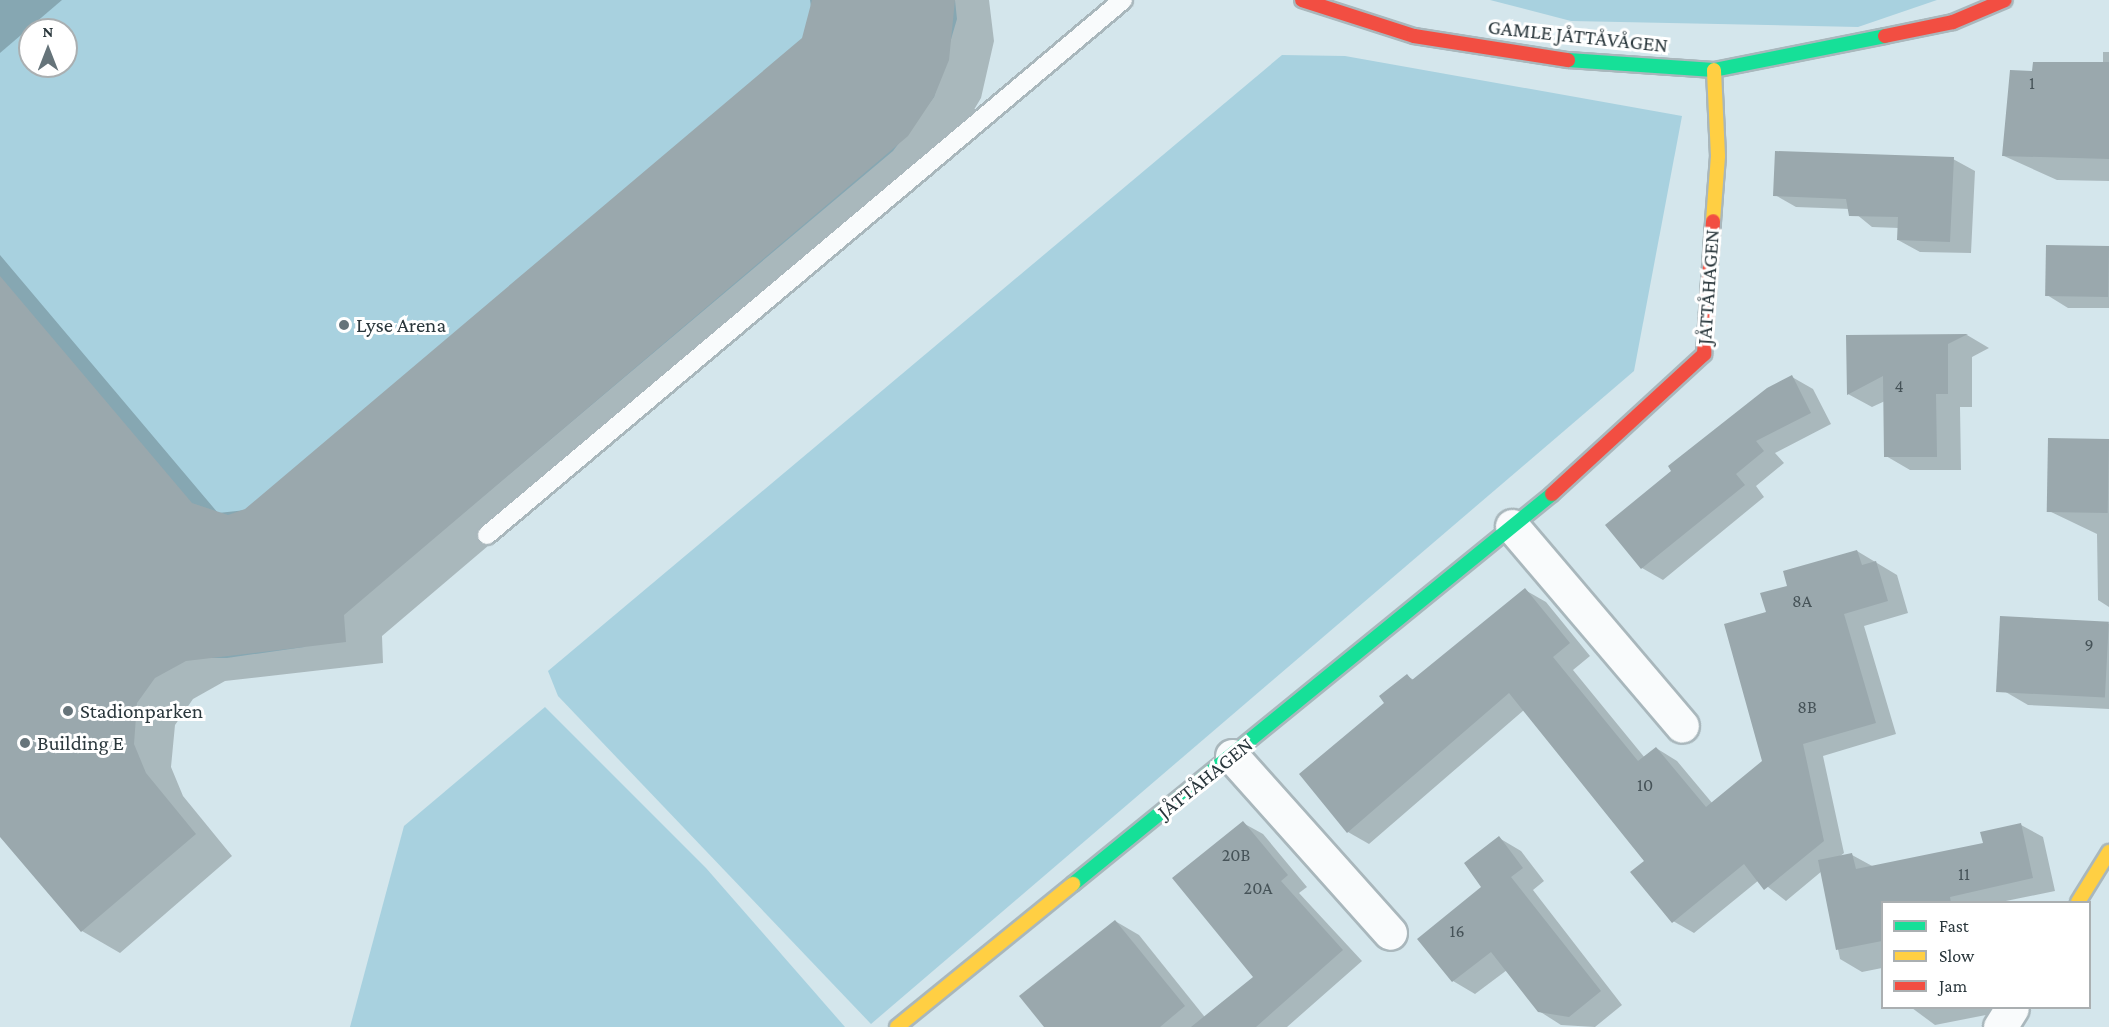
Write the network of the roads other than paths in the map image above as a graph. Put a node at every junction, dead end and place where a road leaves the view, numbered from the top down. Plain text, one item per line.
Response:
1 (1123, 0) edge
2 (1302, 0) edge
3 (2005, 0) edge
4 (1714, 70) junction
5 (1512, 526) junction
6 (487, 535) dead end
7 (1682, 726) dead end
8 (1232, 756) junction
9 (2109, 852) edge
10 (2079, 901) edge
11 (1390, 933) dead end
12 (2011, 1009) edge
13 (897, 1027) edge
14 (2000, 1027) edge

1 - 6 lane
2 - 4 street, GAMLE JÅTTÅVÅGEN
3 - 4 street, GAMLE JÅTTÅVÅGEN
4 - 5 street, JÅTTÅHAGEN
5 - 7 street
5 - 8 street, JÅTTÅHAGEN
8 - 11 street
8 - 13 street, JÅTTÅHAGEN
9 - 10 street
12 - 14 street

